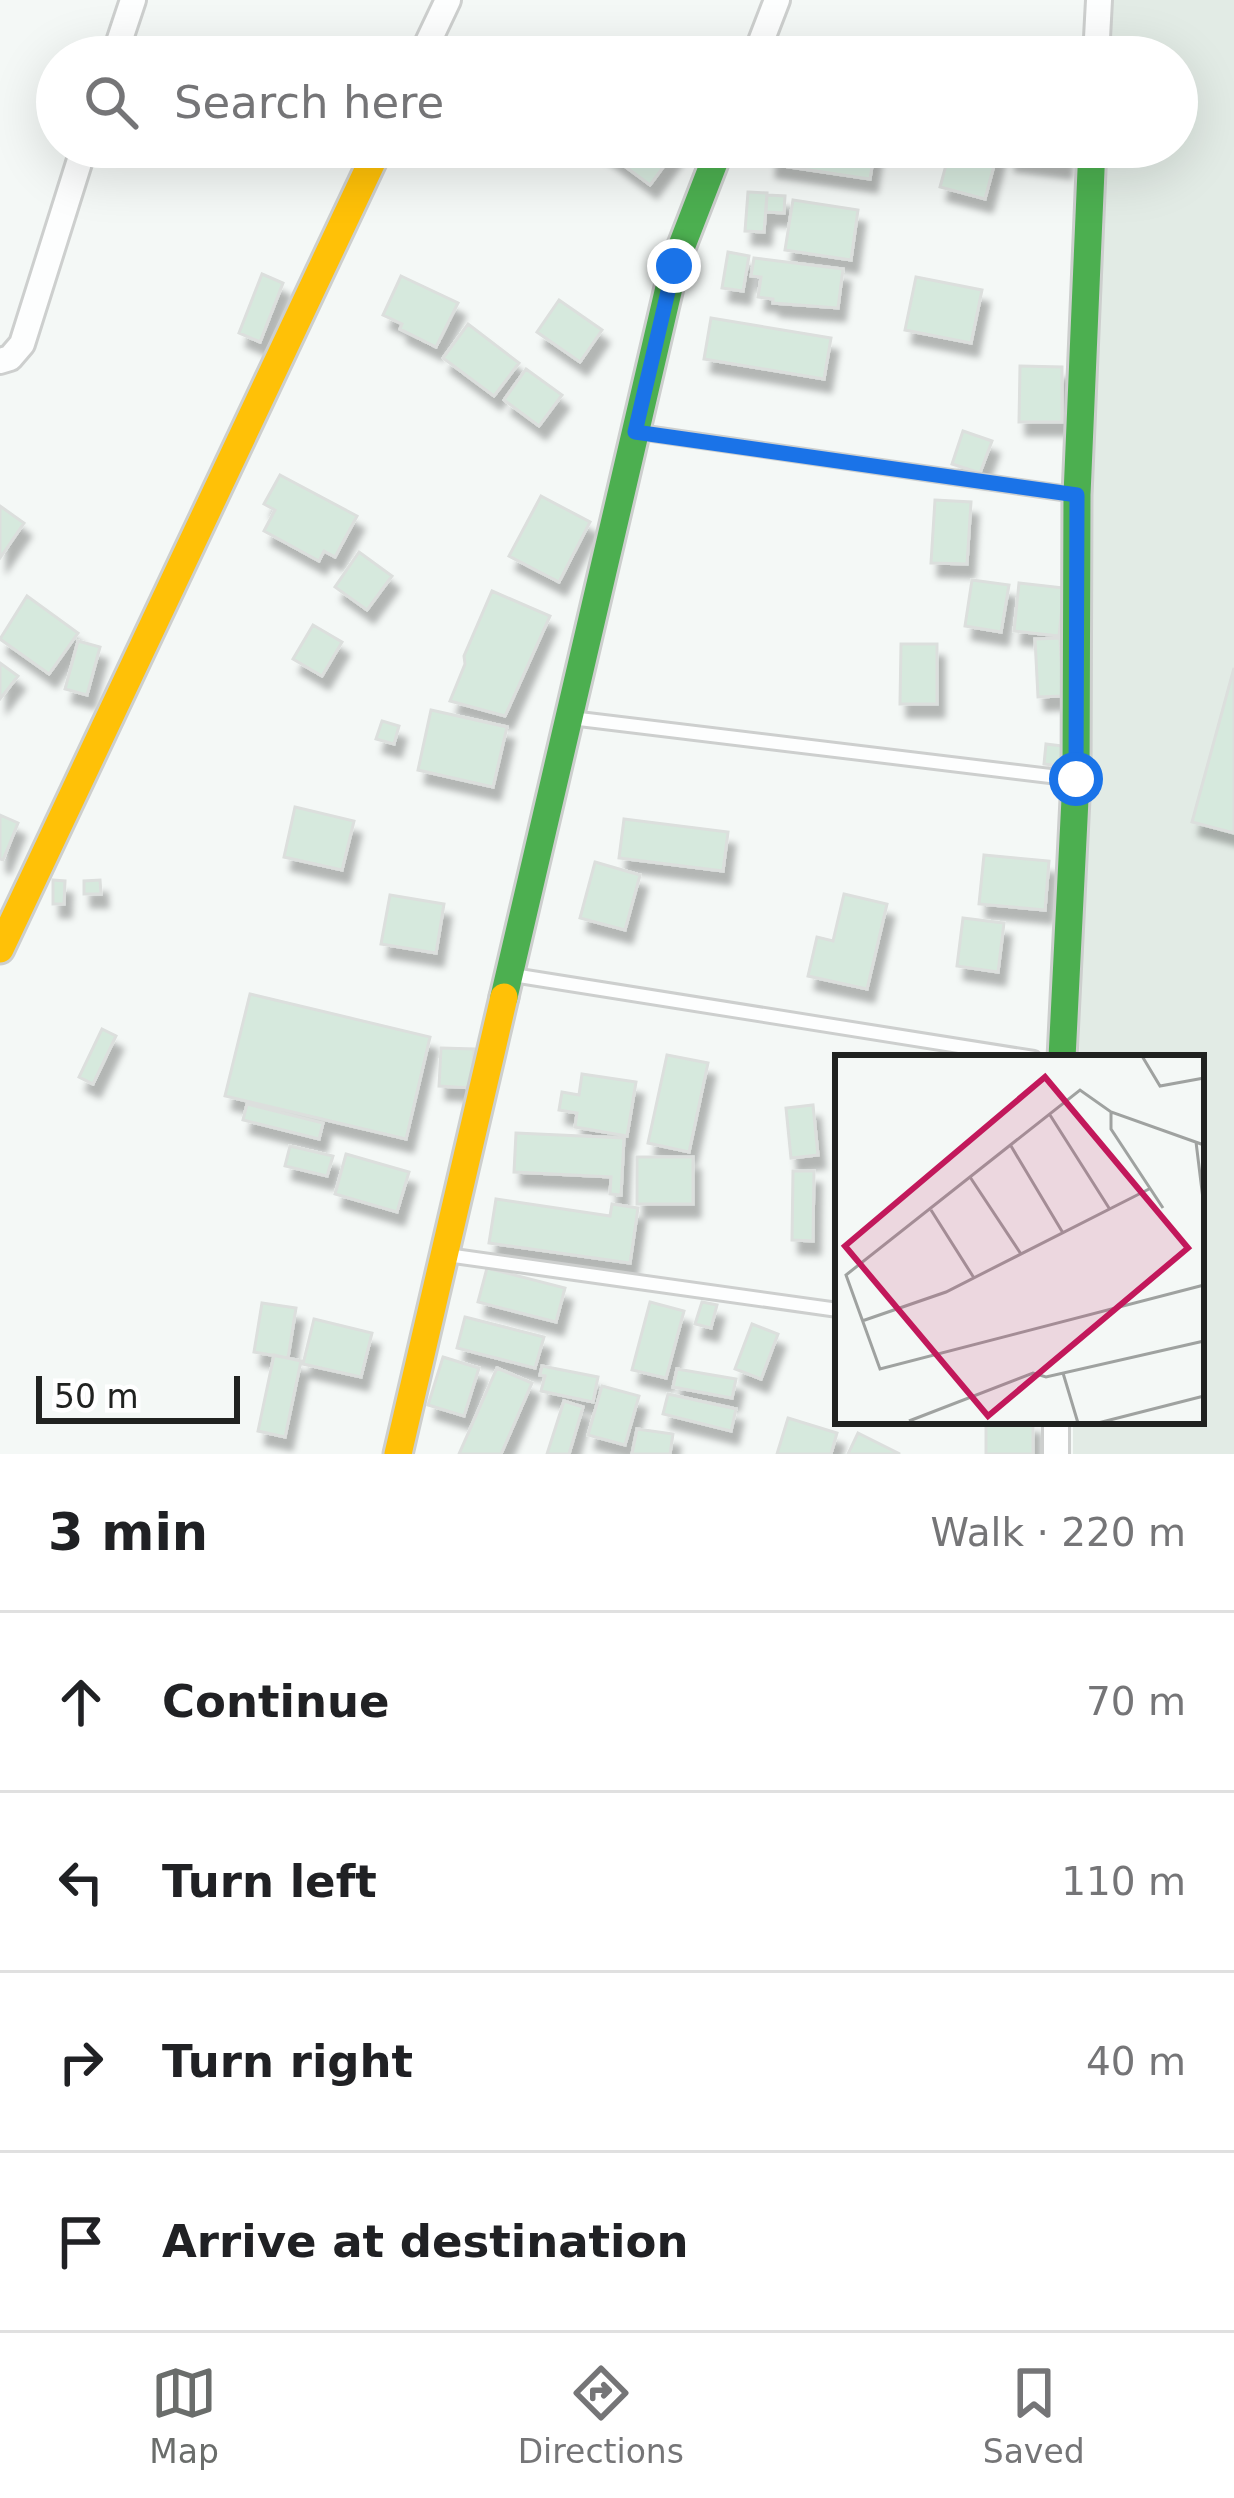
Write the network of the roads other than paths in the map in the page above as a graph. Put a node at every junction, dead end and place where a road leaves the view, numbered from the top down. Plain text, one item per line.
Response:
1 (133, 0) edge
2 (448, 0) edge
3 (777, 0) edge
4 (1099, 0) edge
5 (121, 36) edge
6 (431, 36) edge
7 (763, 36) edge
8 (1097, 36) edge
9 (77, 168) edge
10 (369, 168) edge
11 (712, 168) edge
12 (1091, 168) edge
13 (0, 362) edge
14 (635, 432) junction
15 (1077, 495) junction
16 (569, 718) junction
17 (1076, 779) junction
18 (0, 949) edge
19 (509, 975) junction
20 (1015, 1055) edge
21 (1062, 1055) edge
22 (443, 1255) junction
23 (835, 1310) edge
24 (1056, 1424) edge
25 (398, 1454) edge
26 (1055, 1454) edge

1 - 5 street
2 - 6 street
3 - 7 street
4 - 8 street
9 - 13 street
10 - 18 street
11 - 14 street
12 - 15 street
14 - 15 lane
14 - 16 street
15 - 17 street
16 - 17 lane
16 - 19 street
17 - 21 street
19 - 20 lane
19 - 22 street
22 - 23 lane
22 - 25 street
24 - 26 street

